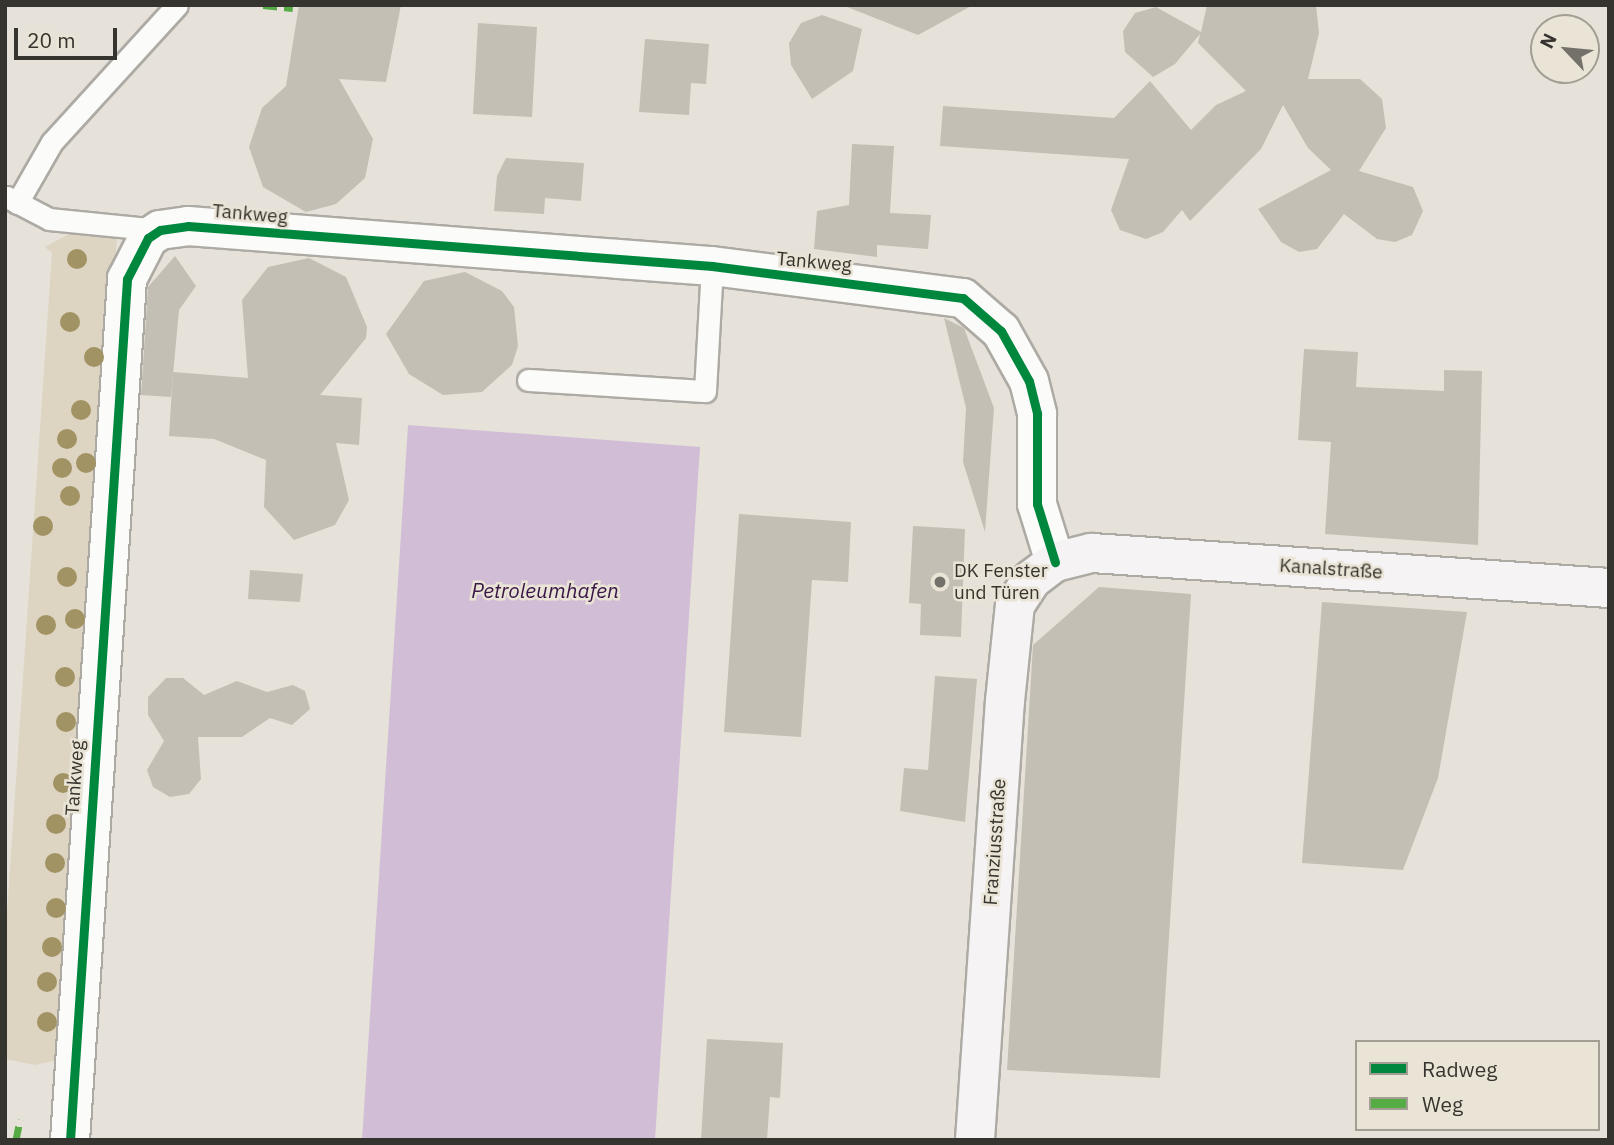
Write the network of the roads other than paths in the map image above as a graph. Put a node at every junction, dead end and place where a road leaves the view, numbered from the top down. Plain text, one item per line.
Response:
1 (177, 5) edge
2 (11, 200) edge
3 (159, 230) junction
4 (712, 266) junction
5 (527, 380) dead end
6 (1055, 562) junction
7 (1609, 587) edge
8 (70, 1140) edge
9 (975, 1140) edge

1 - 2 lane
2 - 3 lane
3 - 4 street, Tankweg
3 - 8 street, Tankweg
4 - 5 lane
4 - 6 street, Tankweg
6 - 7 main road, Kanalstraße
6 - 9 main road, Franziusstraße

